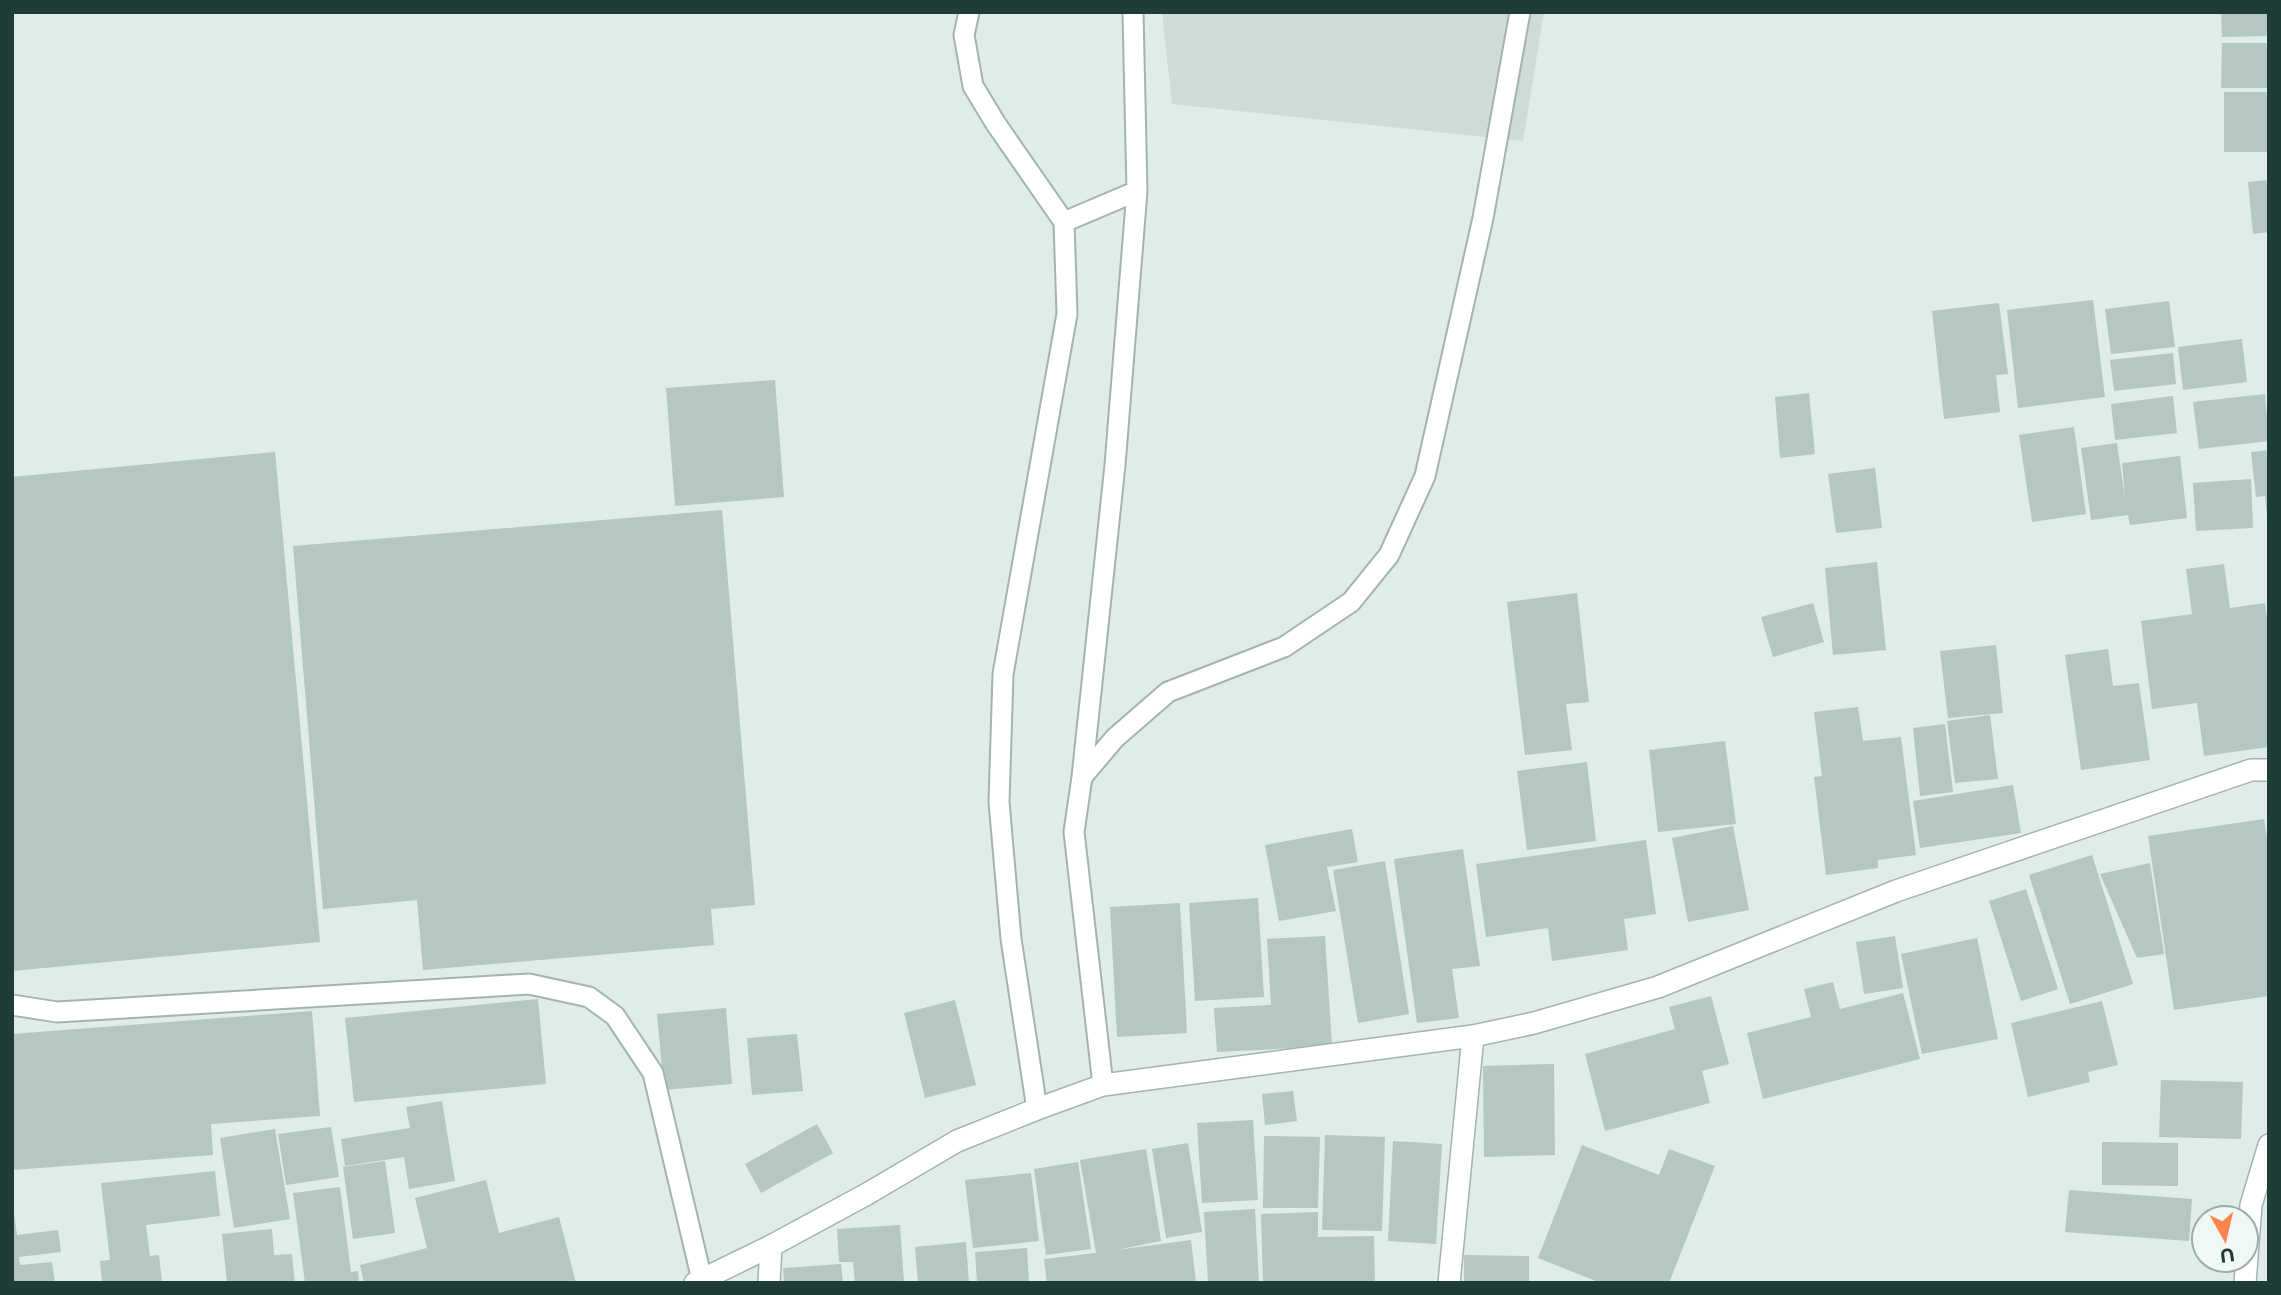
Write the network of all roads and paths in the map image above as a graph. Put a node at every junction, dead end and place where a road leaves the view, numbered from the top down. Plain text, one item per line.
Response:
1 (969, 12) edge
2 (1133, 12) edge
3 (1520, 12) edge
4 (1137, 191) junction
5 (1064, 222) junction
6 (2269, 770) edge
7 (1082, 777) junction
8 (12, 1005) edge
9 (1473, 1036) junction
10 (1103, 1085) junction
11 (1037, 1109) junction
12 (2269, 1145) edge
13 (771, 1246) junction
14 (699, 1281) edge
15 (769, 1283) edge
16 (1449, 1283) edge
17 (2245, 1283) edge

1 - 5 lane
2 - 4 lane
3 - 7 lane
4 - 5 lane
4 - 7 lane
5 - 11 lane
6 - 9 street
7 - 10 lane
8 - 14 lane
9 - 10 street
9 - 16 street
10 - 11 street
11 - 13 street
12 - 17 street
13 - 14 street
13 - 15 street

